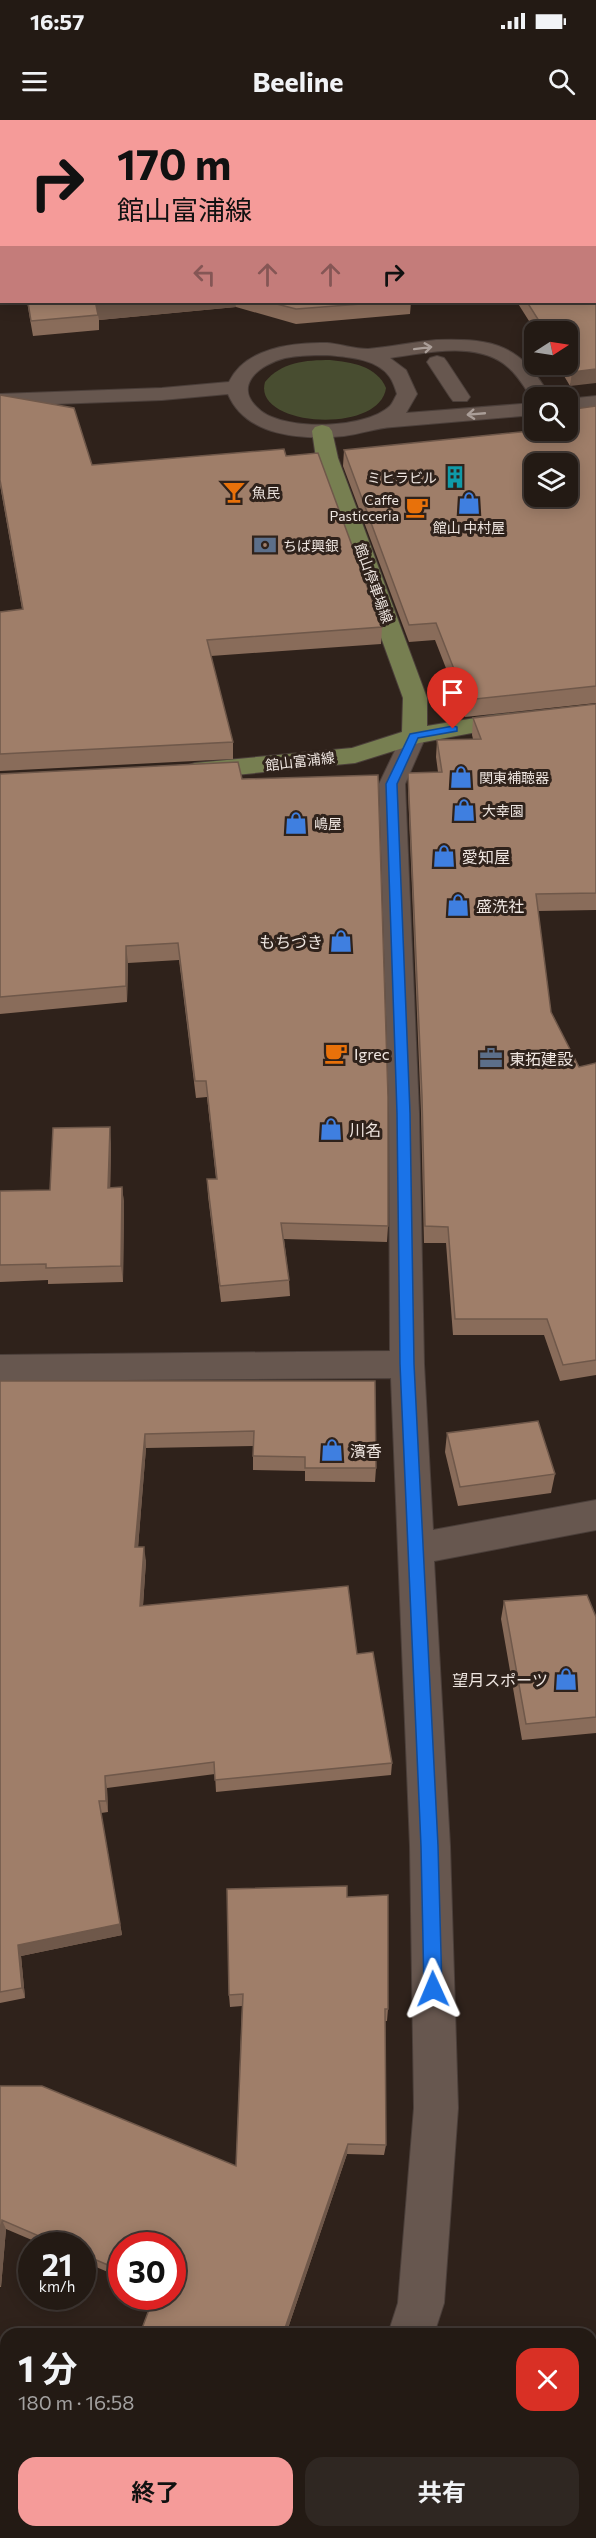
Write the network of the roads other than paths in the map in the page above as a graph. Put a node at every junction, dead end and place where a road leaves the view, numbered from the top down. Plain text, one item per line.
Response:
1 (364, 355) junction
2 (437, 362) dead end
3 (237, 387) junction
4 (535, 387) edge
5 (460, 397) dead end
6 (0, 400) edge
7 (596, 402) edge
8 (578, 404) edge
9 (524, 410) edge
10 (377, 422) junction
11 (322, 431) junction
12 (596, 712) edge
13 (414, 736) junction
14 (176, 772) edge
15 (407, 1364) junction
16 (0, 1368) edge
17 (596, 1515) edge
18 (415, 1549) junction
19 (413, 2328) edge

1 - 3 street
1 -> 4 street
1 - 10 street
2 - 5 street
3 - 6 street
3 - 11 street
7 - 8 street
9 -> 10 street
10 - 11 street
11 - 13 main road, 館山停車場線
12 - 13 main road, 館山富浦線
13 - 14 main road, 館山富浦線
13 - 15 street
15 - 16 street
15 - 18 street
17 - 18 street
18 - 19 street

